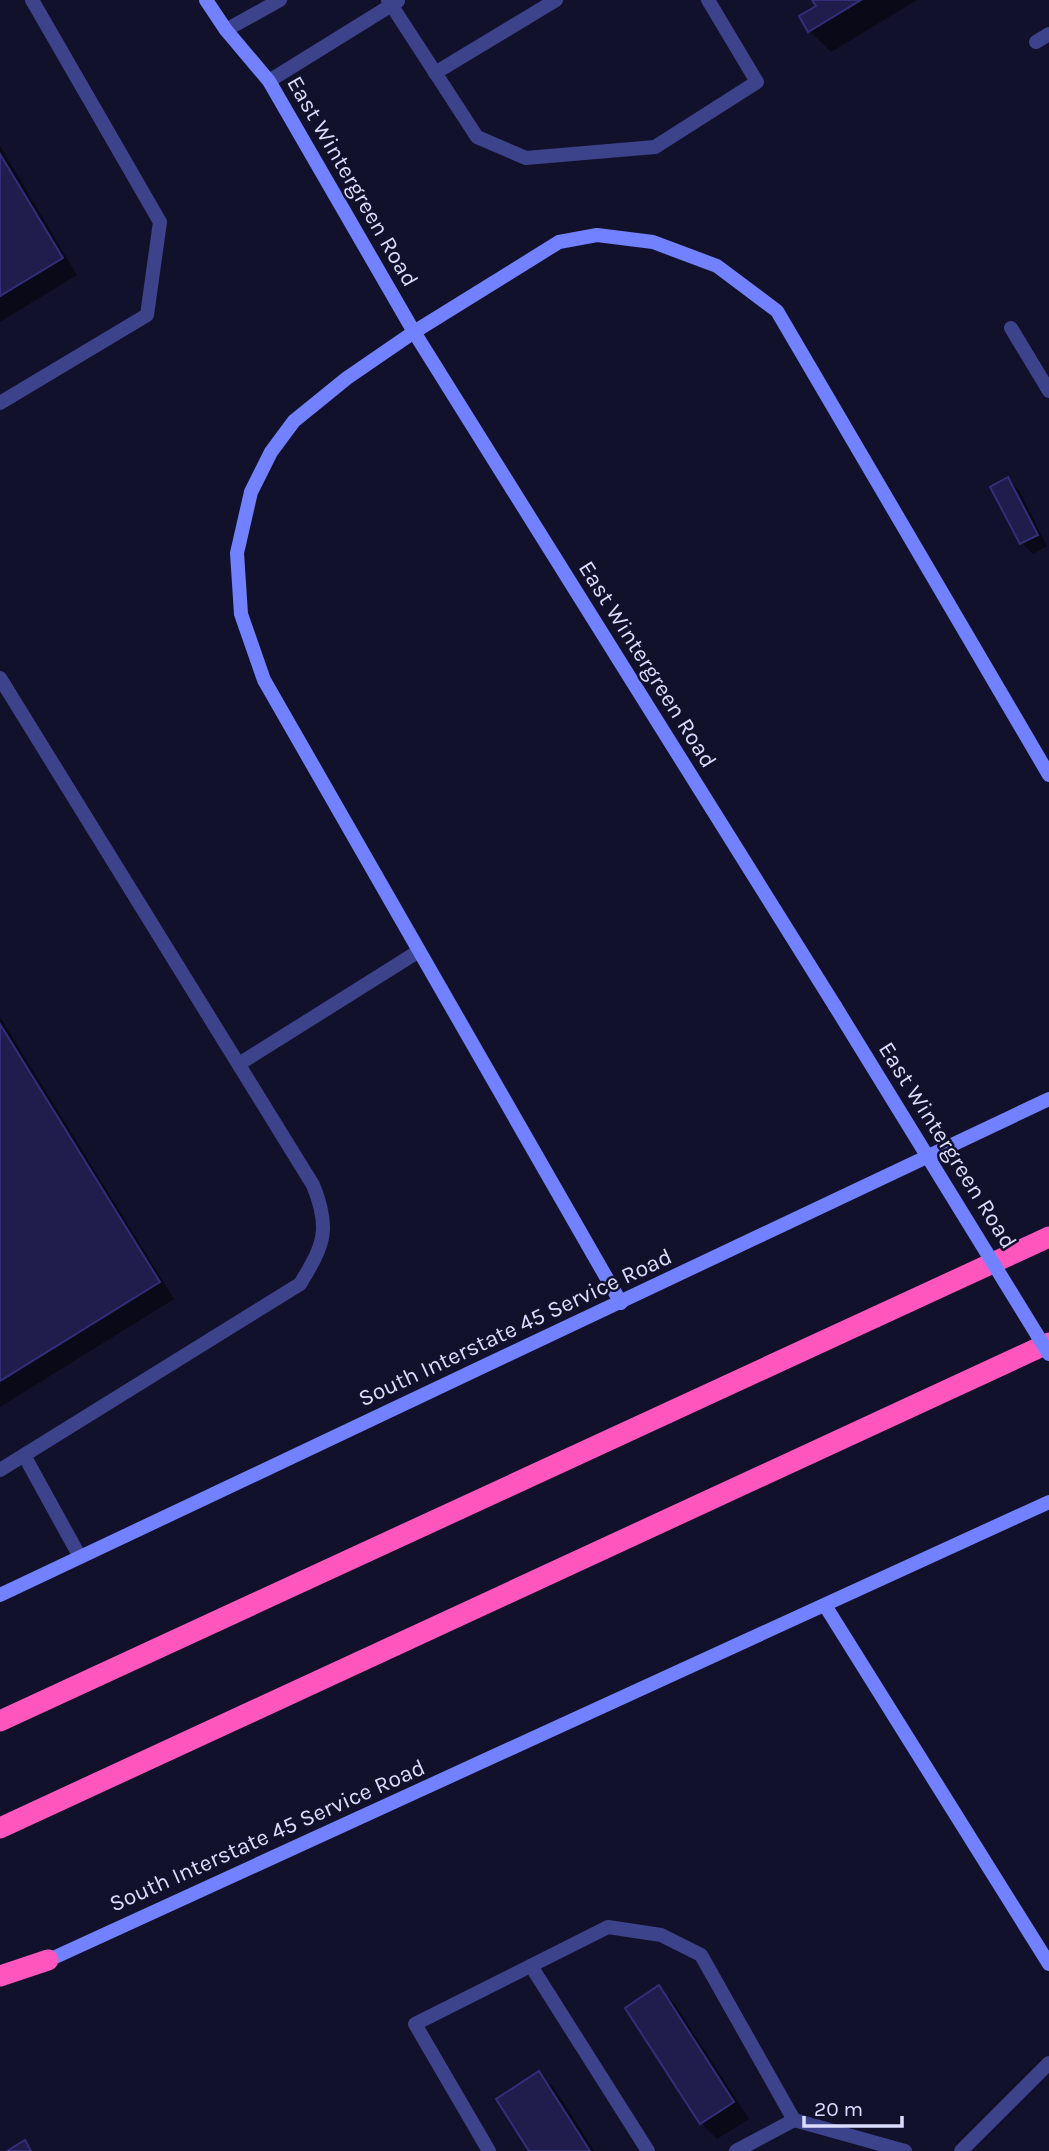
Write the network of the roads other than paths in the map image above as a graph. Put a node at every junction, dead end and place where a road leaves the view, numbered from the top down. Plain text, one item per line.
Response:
1 (32, 0) edge
2 (206, 0) edge
3 (280, 0) edge
4 (556, 0) edge
5 (708, 0) edge
6 (393, 1) edge
7 (226, 30) junction
8 (435, 74) junction
9 (269, 81) junction
10 (1011, 328) dead end
11 (414, 332) junction
12 (1049, 391) edge
13 (0, 403) edge
14 (0, 678) edge
15 (1049, 775) edge
16 (419, 951) junction
17 (239, 1064) junction
18 (1049, 1099) edge
19 (1049, 1237) edge
20 (621, 1303) junction
21 (1049, 1343) edge
22 (1049, 1354) edge
23 (25, 1457) junction
24 (0, 1470) edge
25 (1049, 1502) edge
26 (80, 1558) junction
27 (0, 1595) edge
28 (825, 1607) junction
29 (0, 1721) edge
30 (0, 1828) edge
31 (48, 1960) joint
32 (1049, 1965) edge
33 (531, 1966) junction
34 (0, 1979) edge
35 (1049, 2063) edge
36 (794, 2120) junction
37 (488, 2151) edge
38 (648, 2151) edge
39 (736, 2151) edge
40 (905, 2151) edge
41 (961, 2151) edge

1 - 13 lane
2 - 7 main road, East Wintergreen Road
3 - 7 lane
4 - 8 lane
5 - 8 lane
6 - 8 lane
6 - 9 lane
7 - 9 main road, East Wintergreen Road
9 - 11 main road, East Wintergreen Road
10 - 12 lane
11 - 15 main road
11 - 16 main road
11 - 22 main road, East Wintergreen Road, bridge
14 - 17 lane
16 - 17 lane
16 - 20 main road
17 - 23 lane
18 - 20 main road, South Interstate 45 Service Road
19 - 29 highway
20 - 26 main road, South Interstate 45 Service Road
21 - 30 highway
23 - 24 lane
23 - 26 lane
25 - 28 main road, South Interstate 45 Service Road
26 - 27 main road, South Interstate 45 Service Road
28 - 31 main road, South Interstate 45 Service Road
28 - 32 main road
31 - 34 highway
33 - 36 lane
33 - 37 lane
33 - 38 lane
35 - 41 lane
36 - 39 lane
36 - 40 lane

